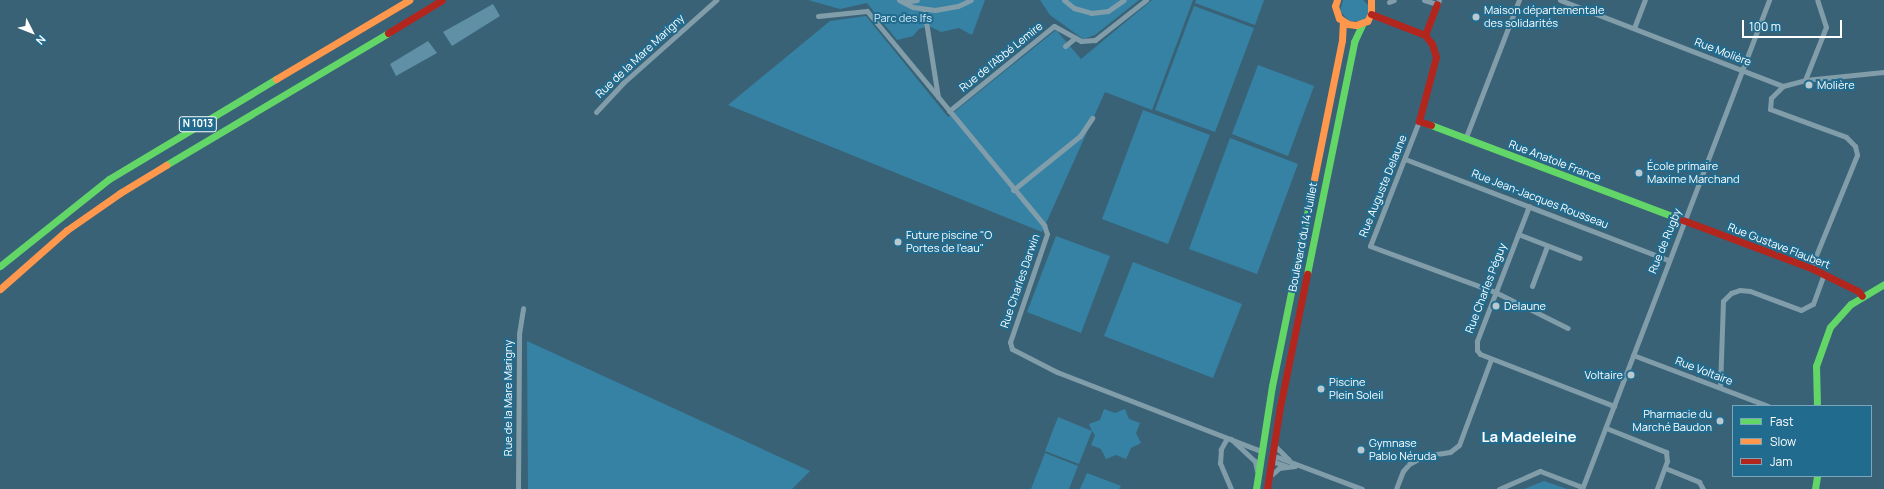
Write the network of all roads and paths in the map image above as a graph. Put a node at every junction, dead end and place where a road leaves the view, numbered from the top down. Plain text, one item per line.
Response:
1 (409, 0) edge
2 (442, 0) edge
3 (716, 0) edge
4 (917, 0) edge
5 (971, 0) edge
6 (1064, 0) edge
7 (1124, 0) edge
8 (1146, 0) edge
9 (1370, 0) edge
10 (1424, 0) edge
11 (1519, 0) edge
12 (1560, 0) edge
13 (1645, 0) edge
14 (1769, 0) edge
15 (1818, 0) edge
16 (901, 1) edge
17 (1335, 1) edge
18 (1438, 2) edge
19 (924, 9) junction
20 (1371, 14) junction
21 (818, 16) dead end
22 (1343, 22) junction
23 (1362, 24) junction
24 (1634, 28) junction
25 (1425, 35) junction
26 (1075, 38) junction
27 (1065, 46) dead end
28 (1742, 71) junction
29 (1884, 72) edge
30 (1805, 80) junction
31 (1783, 86) junction
32 (938, 98) junction
33 (949, 111) junction
34 (596, 112) dead end
35 (1092, 118) dead end
36 (1419, 120) junction
37 (1466, 137) junction
38 (1404, 159) junction
39 (1013, 190) junction
40 (1529, 206) junction
41 (1684, 222) junction
42 (1518, 234) junction
43 (1548, 246) junction
44 (1580, 258) dead end
45 (1668, 260) junction
46 (0, 266) edge
47 (1811, 268) junction
48 (1824, 274) junction
49 (1884, 284) edge
50 (1532, 286) dead end
51 (0, 289) edge
52 (1495, 292) junction
53 (1862, 296) junction
54 (523, 308) dead end
55 (1568, 328) dead end
56 (1633, 355) junction
57 (1491, 358) junction
58 (1720, 387) junction
59 (1765, 405) edge
60 (1817, 405) edge
61 (1614, 406) junction
62 (1606, 428) junction
63 (1229, 438) junction
64 (1274, 444) junction
65 (1261, 451) junction
66 (1272, 455) junction
67 (1296, 466) junction
68 (1289, 467) junction
69 (1665, 468) junction
70 (1258, 474) junction
71 (1269, 477) junction
72 (1817, 477) edge
73 (1582, 488) edge
74 (518, 489) edge
75 (1231, 489) edge
76 (1256, 489) edge
77 (1268, 489) edge
78 (1362, 489) edge
79 (1396, 489) edge
80 (1499, 489) edge
81 (1657, 489) edge
82 (1703, 489) edge
83 (1815, 489) edge

1 - 46 main road, N 1013
2 - 51 main road, N 1013
3 - 34 street, Rue de la Mare Marigny
4 - 16 street
5 - 19 street
6 - 7 street
8 - 26 street, Rue de l'Abbé Lemire
9 - 20 main road
10 - 18 street
11 - 37 street
12 - 24 street, Rue Molière
13 - 24 street
14 - 28 street, Rue de Rugby
15 - 30 street
16 - 19 street
17 - 22 main road, Boulevard du 14 Juillet
18 - 25 main road
19 - 32 street
20 - 23 main road, Boulevard du 14 Juillet
20 - 25 main road
21 - 32 street, Rue Charles Darwin
22 - 23 main road
22 - 65 main road, Boulevard du 14 Juillet
23 - 64 main road, Boulevard du 14 Juillet
24 - 28 street, Rue Molière
25 - 36 main road
26 - 27 street
26 - 33 street, Rue de l'Abbé Lemire
28 - 31 street, Rue Molière
28 - 41 street, Rue de Rugby
29 - 30 street
30 - 31 street
31 - 47 street
32 - 33 street, Rue Charles Darwin
33 - 39 street, Rue Charles Darwin
35 - 39 street
36 - 37 main road, Rue Anatole France
36 - 38 street, Rue Auguste Delaune
37 - 41 main road, Rue Anatole France
38 - 40 street, Rue Jean-Jacques Rousseau
38 - 52 street, Rue Auguste Delaune
39 - 63 street, Rue Charles Darwin
40 - 42 street, Rue Charles Péguy
40 - 45 street, Rue Jean-Jacques Rousseau
41 - 45 street, Rue de Rugby
41 - 47 main road, Rue Gustave Flaubert
42 - 43 street
42 - 52 street, Rue Charles Péguy
43 - 44 street
43 - 50 street
45 - 56 street, Rue de Rugby
47 - 48 main road, Rue Gustave Flaubert
48 - 53 main road, Rue Gustave Flaubert
48 - 58 street
49 - 53 main road
52 - 55 street
52 - 57 street, Rue Charles Péguy
53 - 60 main road
54 - 74 street, Rue de la Mare Marigny
56 - 58 street, Rue Voltaire
56 - 61 street, Rue de Rugby
57 - 61 street, Rue Charles Péguy
57 - 79 street
58 - 59 street, Rue Voltaire
61 - 62 street, Rue de Rugby
62 - 69 street
62 - 73 street, Rue de Rugby
63 - 65 street, Rue Charles Darwin
63 - 70 street
63 - 75 street
64 - 66 main road, Boulevard du 14 Juillet
64 - 67 street
65 - 66 main road
65 - 70 main road, Boulevard du 14 Juillet
66 - 67 street
66 - 68 street
66 - 71 main road, Boulevard du 14 Juillet
67 - 68 street
67 - 78 street
68 - 71 street
69 - 81 street
69 - 82 street
70 - 76 main road, Boulevard du 14 Juillet
71 - 77 main road, Boulevard du 14 Juillet
72 - 83 main road
73 - 80 street

